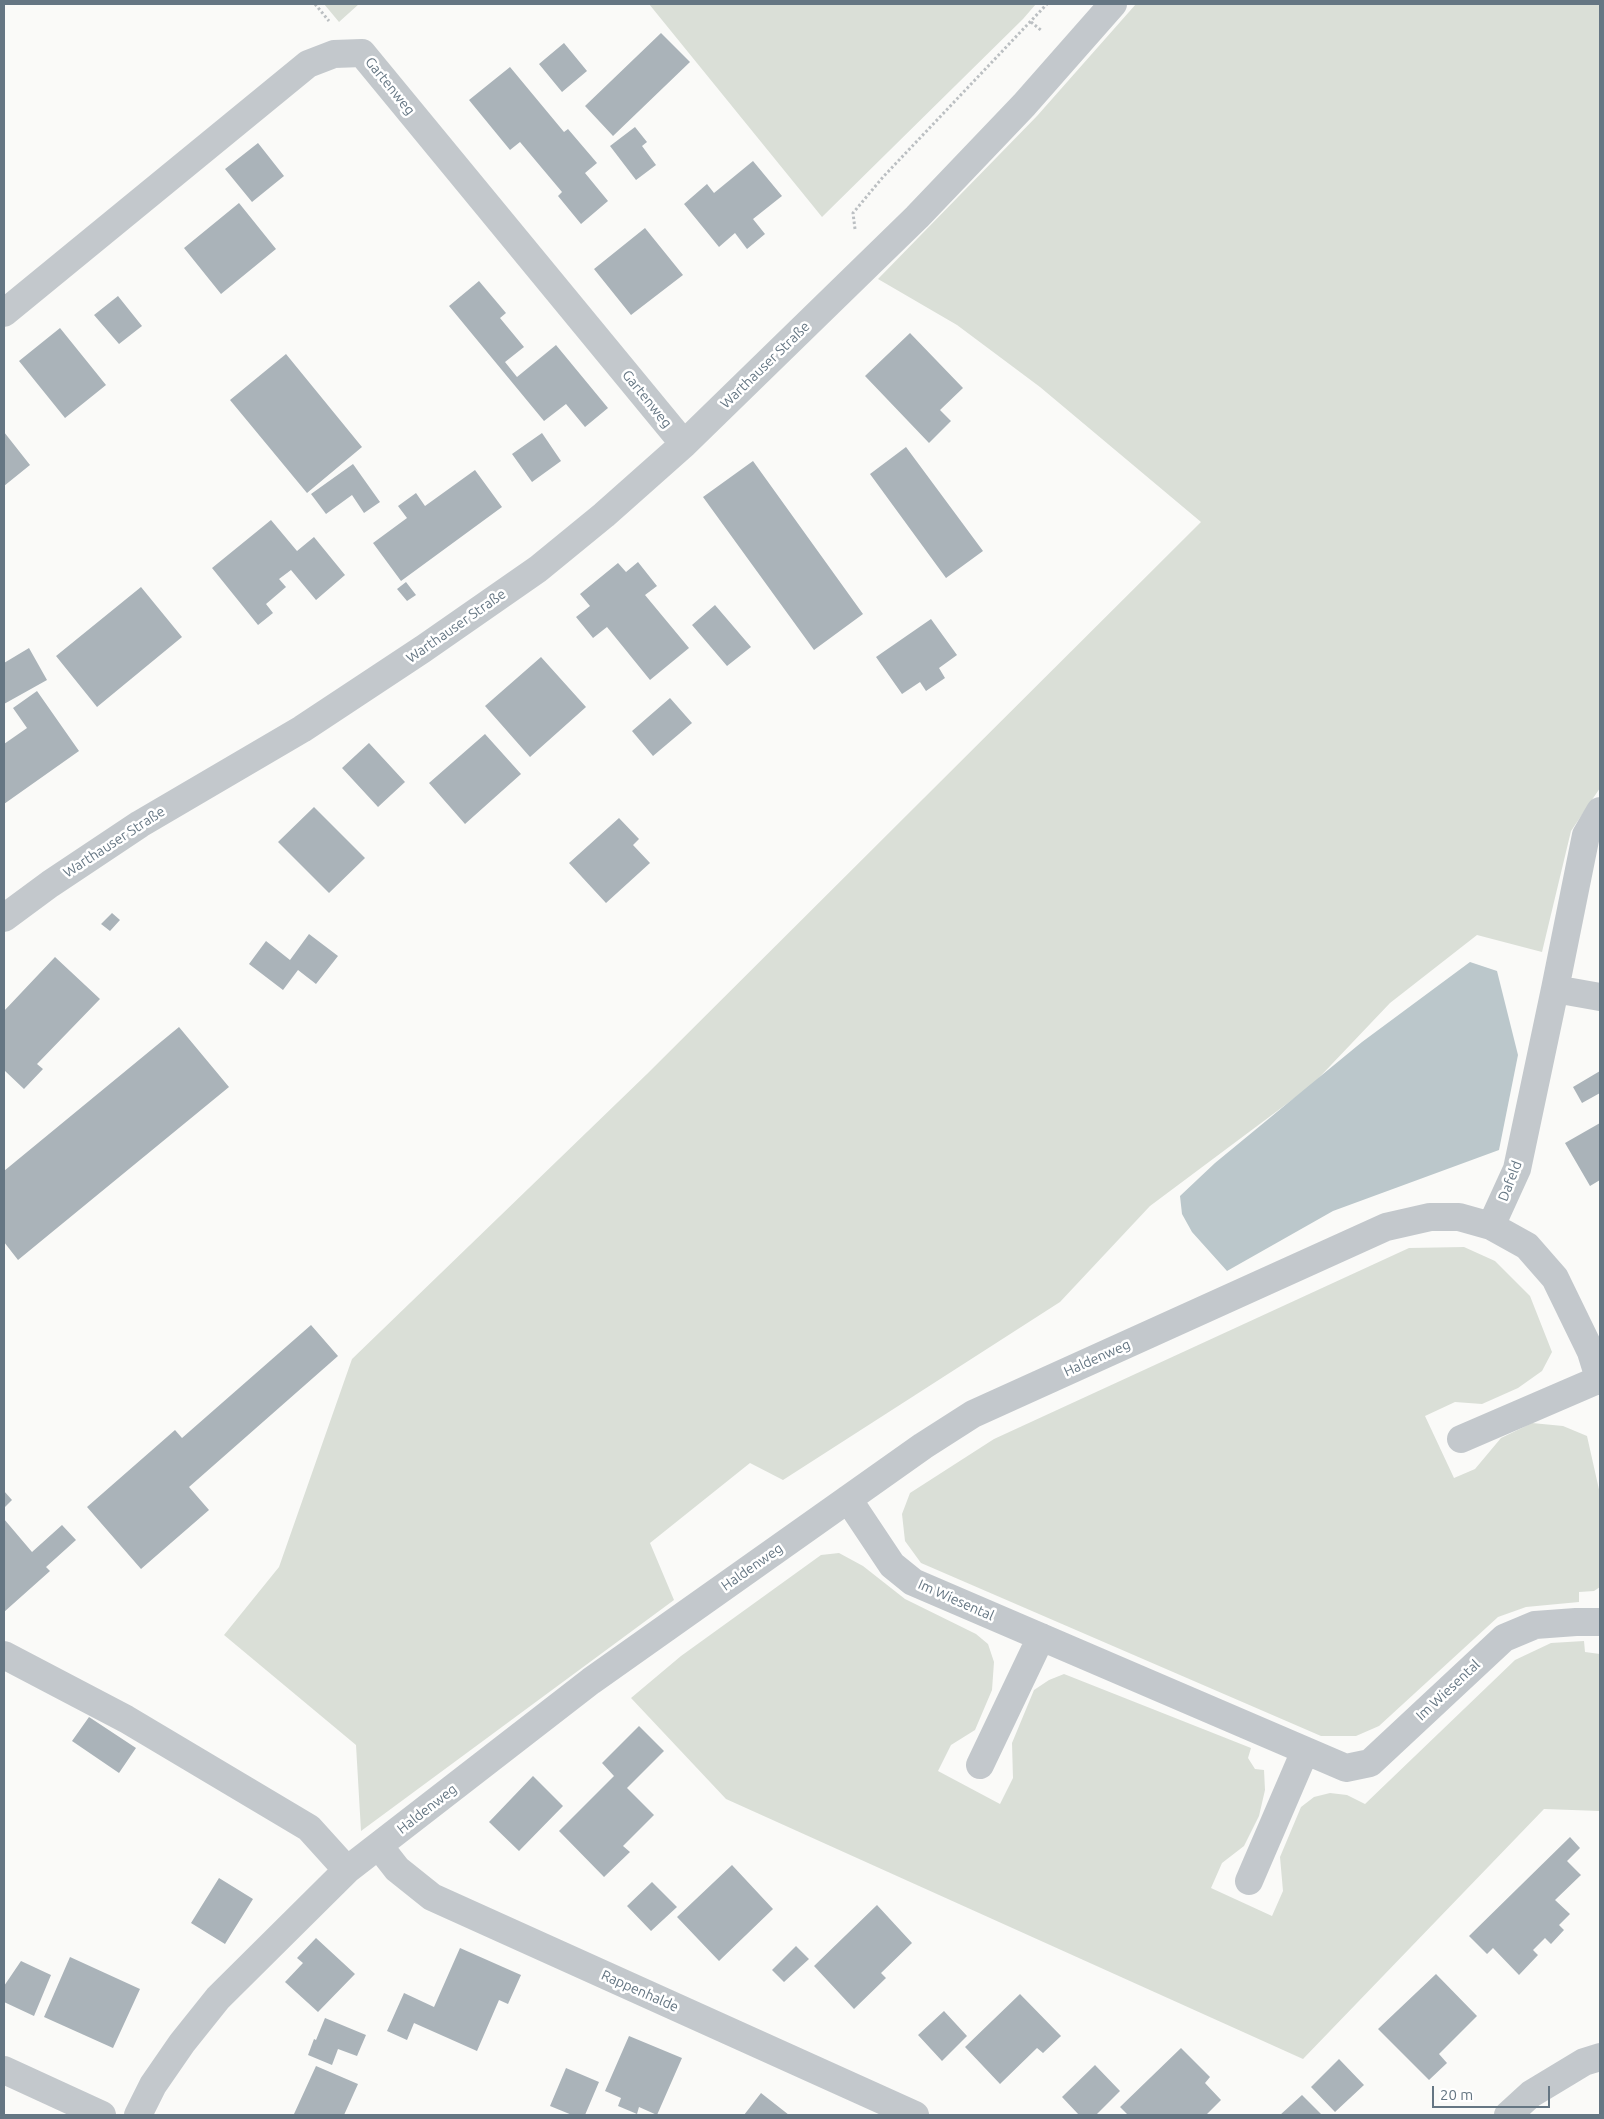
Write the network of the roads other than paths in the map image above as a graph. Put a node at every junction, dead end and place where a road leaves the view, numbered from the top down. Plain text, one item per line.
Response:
1 (1113, 4) edge
2 (4, 313) edge
3 (684, 444) junction
4 (1600, 812) edge
5 (4, 918) edge
6 (1555, 989) junction
7 (1600, 997) edge
8 (1490, 1226) junction
9 (1600, 1380) edge
10 (1460, 1439) dead end
11 (848, 1499) junction
12 (1600, 1622) edge
13 (1042, 1637) junction
14 (4, 1655) edge
15 (1305, 1751) junction
16 (980, 1765) dead end
17 (379, 1846) junction
18 (347, 1870) junction
19 (1249, 1881) dead end
20 (1600, 2057) edge
21 (4, 2070) edge
22 (93, 2113) edge
23 (138, 2115) edge
24 (915, 2115) edge
25 (1508, 2115) edge

1 - 3 street, Warthauser Straße
2 - 3 street, Gartenweg
3 - 5 street, Warthauser Straße
4 - 6 street, Dafeld
6 - 7 street
6 - 8 street, Dafeld
8 - 9 street
8 - 11 street, Haldenweg
9 - 10 street
11 - 13 street, Im Wiesental
11 - 17 street, Haldenweg
12 - 15 street, Im Wiesental
13 - 15 street, Im Wiesental
13 - 16 street
14 - 18 street
15 - 19 street
17 - 18 street, Haldenweg
17 - 24 street, Rappenhalde
18 - 23 street, Haldenweg
20 - 25 street
21 - 22 street

